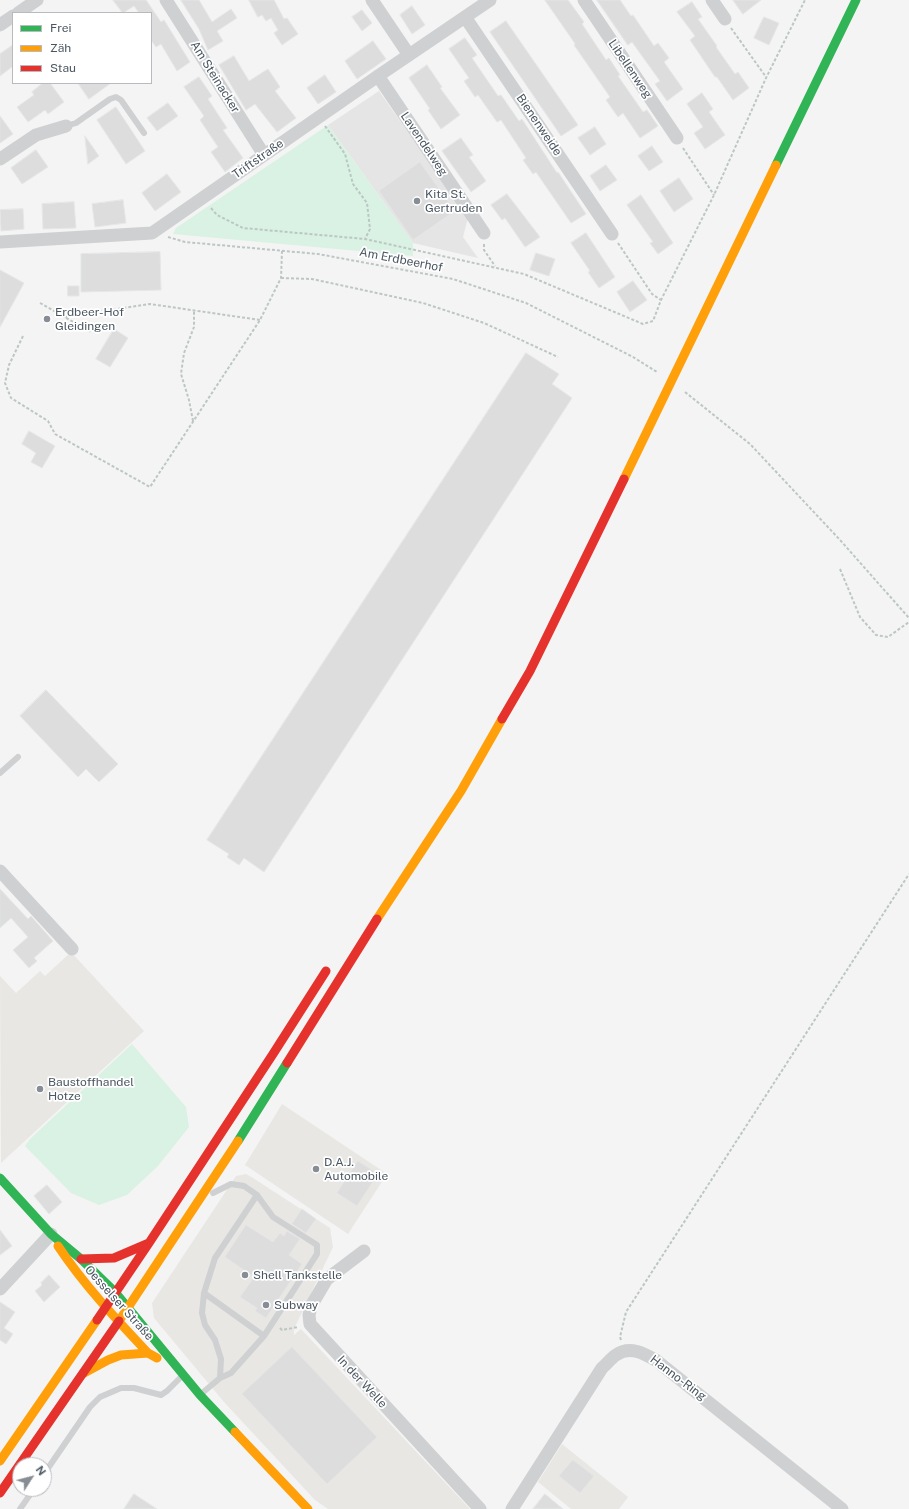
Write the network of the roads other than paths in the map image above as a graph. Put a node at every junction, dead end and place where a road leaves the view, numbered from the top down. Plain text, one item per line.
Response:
1 (37, 0) edge
2 (166, 0) edge
3 (372, 0) edge
4 (490, 0) edge
5 (584, 0) edge
6 (712, 0) edge
7 (856, 0) edge
8 (19, 12) edge
9 (12, 17) edge
10 (465, 17) junction
11 (725, 19) road end
12 (0, 25) edge
13 (409, 55) junction
14 (378, 76) junction
15 (66, 126) joint
16 (144, 133) dead end
17 (677, 138) road end
18 (264, 155) junction
19 (0, 159) edge
20 (484, 233) road end
21 (612, 234) road end
22 (0, 242) edge
23 (18, 757) dead end
24 (0, 773) edge
25 (0, 871) edge
26 (72, 949) dead end
27 (332, 962) dead end
28 (0, 1178) edge
29 (256, 1195) junction
30 (202, 1198) junction
31 (51, 1234) junction
32 (149, 1242) junction
33 (364, 1251) dead end
34 (81, 1259) junction
35 (0, 1289) edge
36 (115, 1292) junction
37 (204, 1293) junction
38 (105, 1306) junction
39 (128, 1307) junction
40 (118, 1321) junction
41 (264, 1336) junction
42 (148, 1353) junction
43 (183, 1374) junction
44 (80, 1376) junction
45 (220, 1378) junction
46 (200, 1395) junction
47 (0, 1461) edge
48 (52, 1462) edge
49 (0, 1494) edge
50 (28, 1497) edge
51 (20, 1509) edge
52 (308, 1509) edge
53 (480, 1509) edge
54 (512, 1509) edge
55 (841, 1509) edge

1 - 8 street
2 - 18 street, Am Steinacker
3 - 13 street
4 - 10 street, Triftstraße
5 - 17 street, Libellenweg
6 - 11 street
7 - 30 main road
9 - 12 street
10 - 13 street, Triftstraße
10 - 21 street, Bienenweide
13 - 14 street, Triftstraße
14 - 18 street, Triftstraße
14 - 20 street, Lavendelweg
15 - 16 lane
15 - 19 street
18 - 22 street, Triftstraße
23 - 24 lane
25 - 26 street
27 - 32 main road
28 - 31 main road, Oesselser Straße
29 - 30 lane
29 - 37 lane
29 - 41 lane
30 - 39 main road
31 - 34 main road, Oesselser Straße
31 - 35 street
31 - 38 main road, Oesselser Straße
32 - 34 main road
32 - 36 main road
33 - 53 street, In der Welle
34 - 36 main road, Oesselser Straße
36 - 38 main road
36 - 39 main road, Oesselser Straße
37 - 41 lane
37 - 45 lane
38 - 40 main road, Oesselser Straße
38 - 47 main road
39 - 40 main road
39 - 43 main road, Oesselser Straße
40 - 42 main road, Oesselser Straße
40 - 44 main road
41 - 45 lane
42 - 43 main road, Oesselser Straße
42 - 44 main road
43 - 46 main road, Oesselser Straße
43 - 48 lane
44 - 49 main road
45 - 46 lane
46 - 52 main road, Oesselser Straße
50 - 51 lane
54 - 55 street, Hanno-Ring

